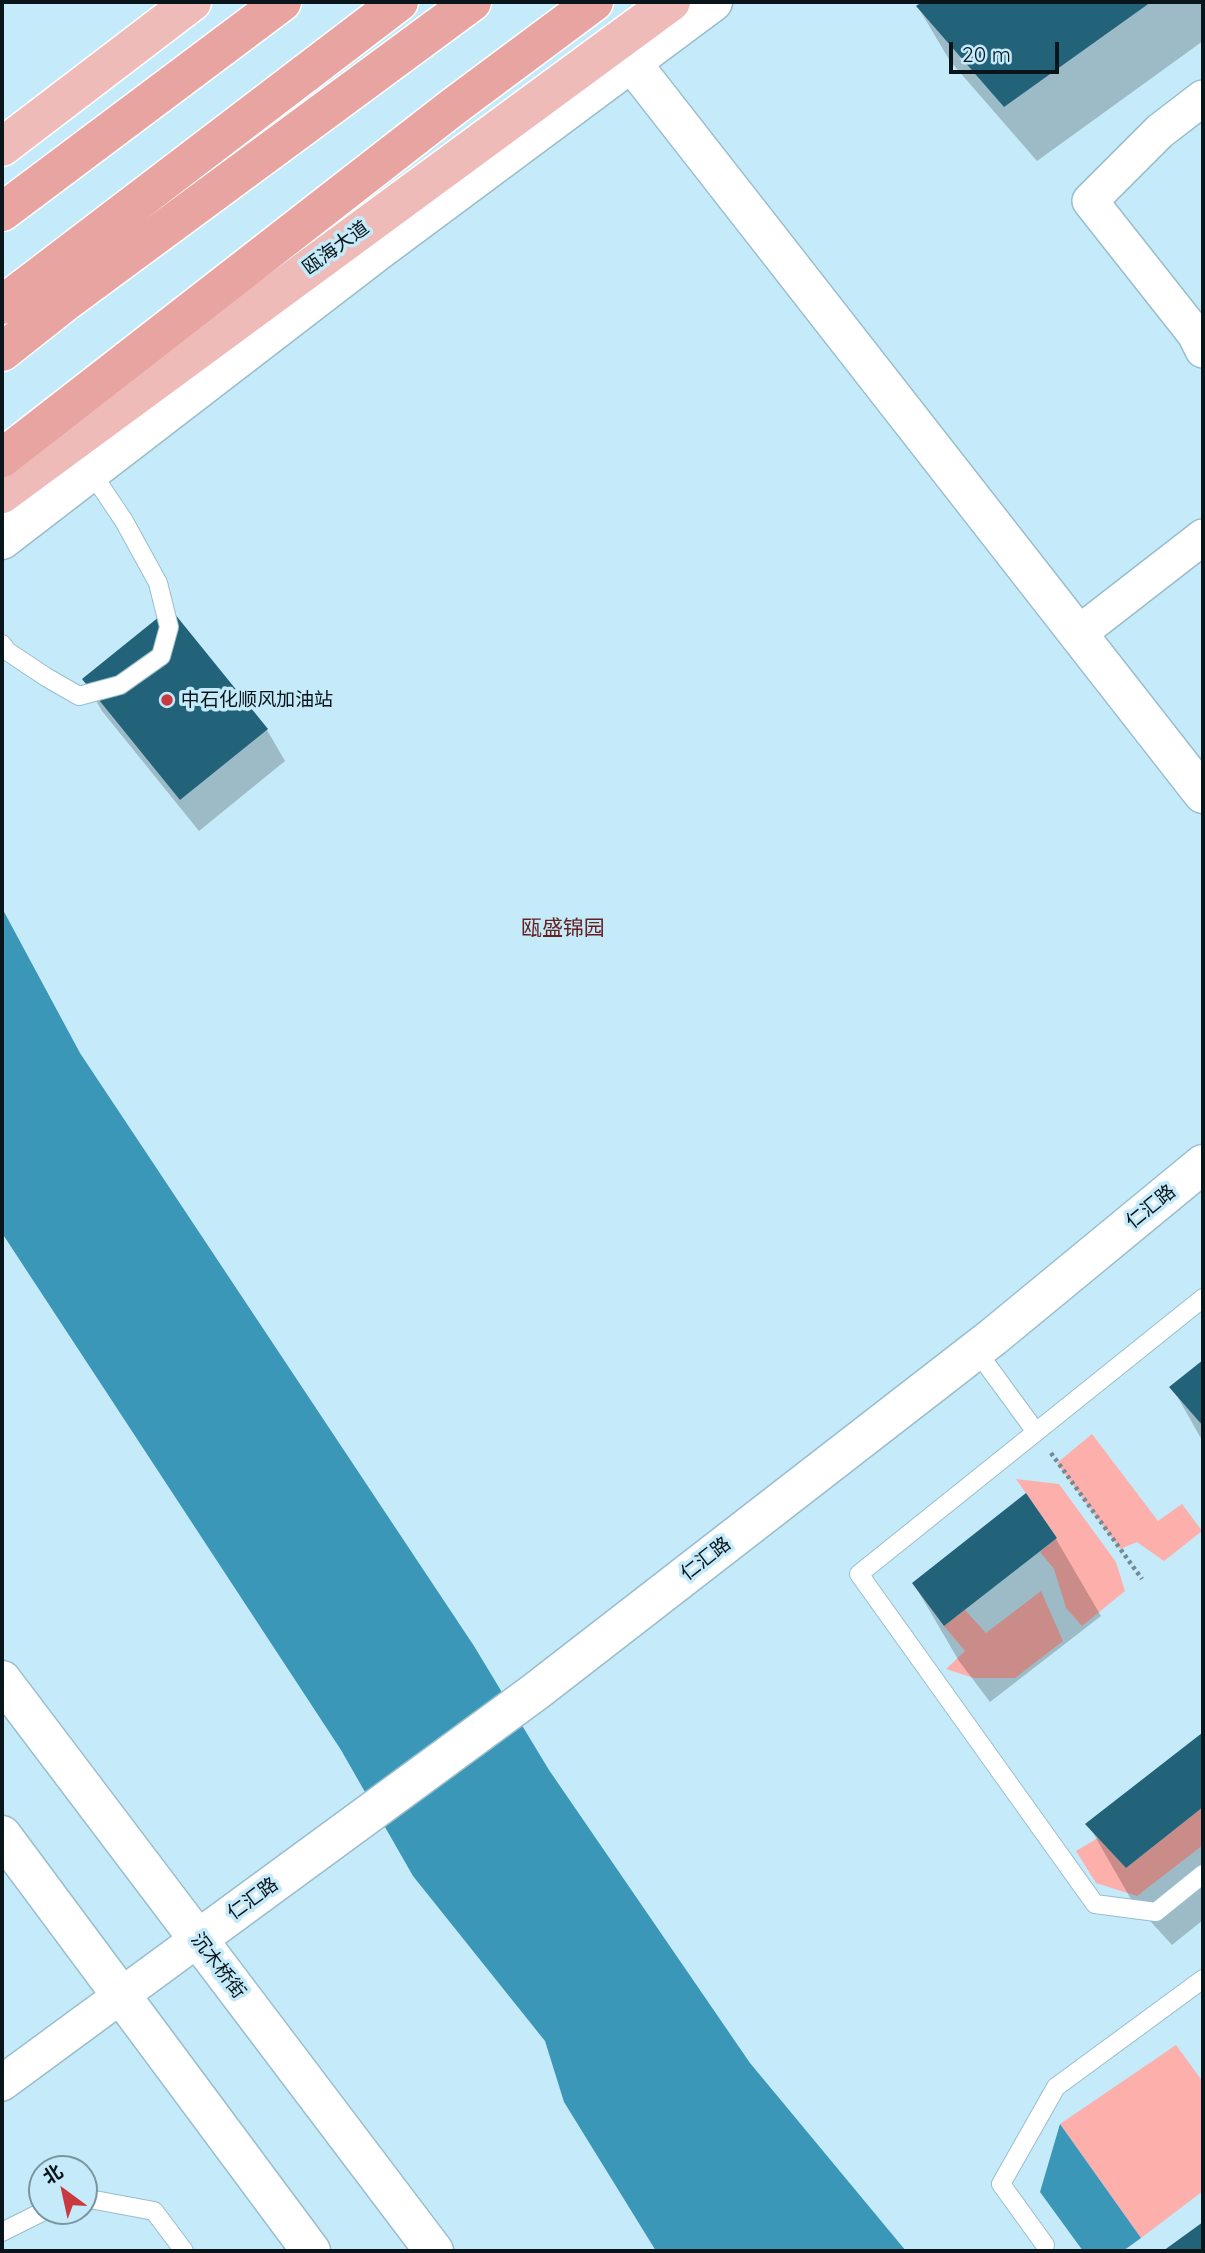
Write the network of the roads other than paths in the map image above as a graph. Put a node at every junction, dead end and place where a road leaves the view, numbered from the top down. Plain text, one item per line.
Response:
1 (192, 2) edge
2 (282, 2) edge
3 (399, 2) edge
4 (472, 2) edge
5 (594, 2) edge
6 (671, 2) edge
7 (713, 2) edge
8 (631, 62) junction
9 (1203, 98) edge
10 (2, 147) edge
11 (2, 212) edge
12 (2, 305) edge
13 (1203, 351) edge
14 (2, 352) edge
15 (2, 458) edge
16 (91, 472) junction
17 (2, 494) edge
18 (1203, 537) edge
19 (2, 540) edge
20 (1078, 634) junction
21 (2, 644) edge
22 (1203, 794) edge
23 (1203, 1164) edge
24 (1203, 1298) edge
25 (976, 1350) junction
26 (1036, 1432) junction
27 (2, 1680) edge
28 (2, 1835) edge
29 (1203, 1874) edge
30 (198, 1939) junction
31 (1203, 1979) edge
32 (121, 1995) junction
33 (2, 2084) edge
34 (98, 2201) edge
35 (28, 2219) edge
36 (2, 2232) edge
37 (1045, 2245) dead end
38 (184, 2251) edge
39 (311, 2251) edge
40 (434, 2251) edge

1 - 10 main road
2 - 11 highway
3 - 12 highway
4 - 14 highway
5 - 15 highway
6 - 17 main road, 瓯海大道
7 - 8 street
8 - 16 street
8 - 20 street
9 - 13 street
16 - 19 street
16 - 21 lane
18 - 20 street
20 - 22 street
23 - 25 street, 仁汇路
24 - 26 lane
25 - 26 lane
25 - 30 street, 仁汇路
26 - 29 lane
27 - 30 street, 沉木桥街
28 - 32 street
30 - 32 street
30 - 40 street, 沉木桥街
31 - 37 lane
32 - 33 street
32 - 39 street
34 - 38 lane
35 - 36 lane

